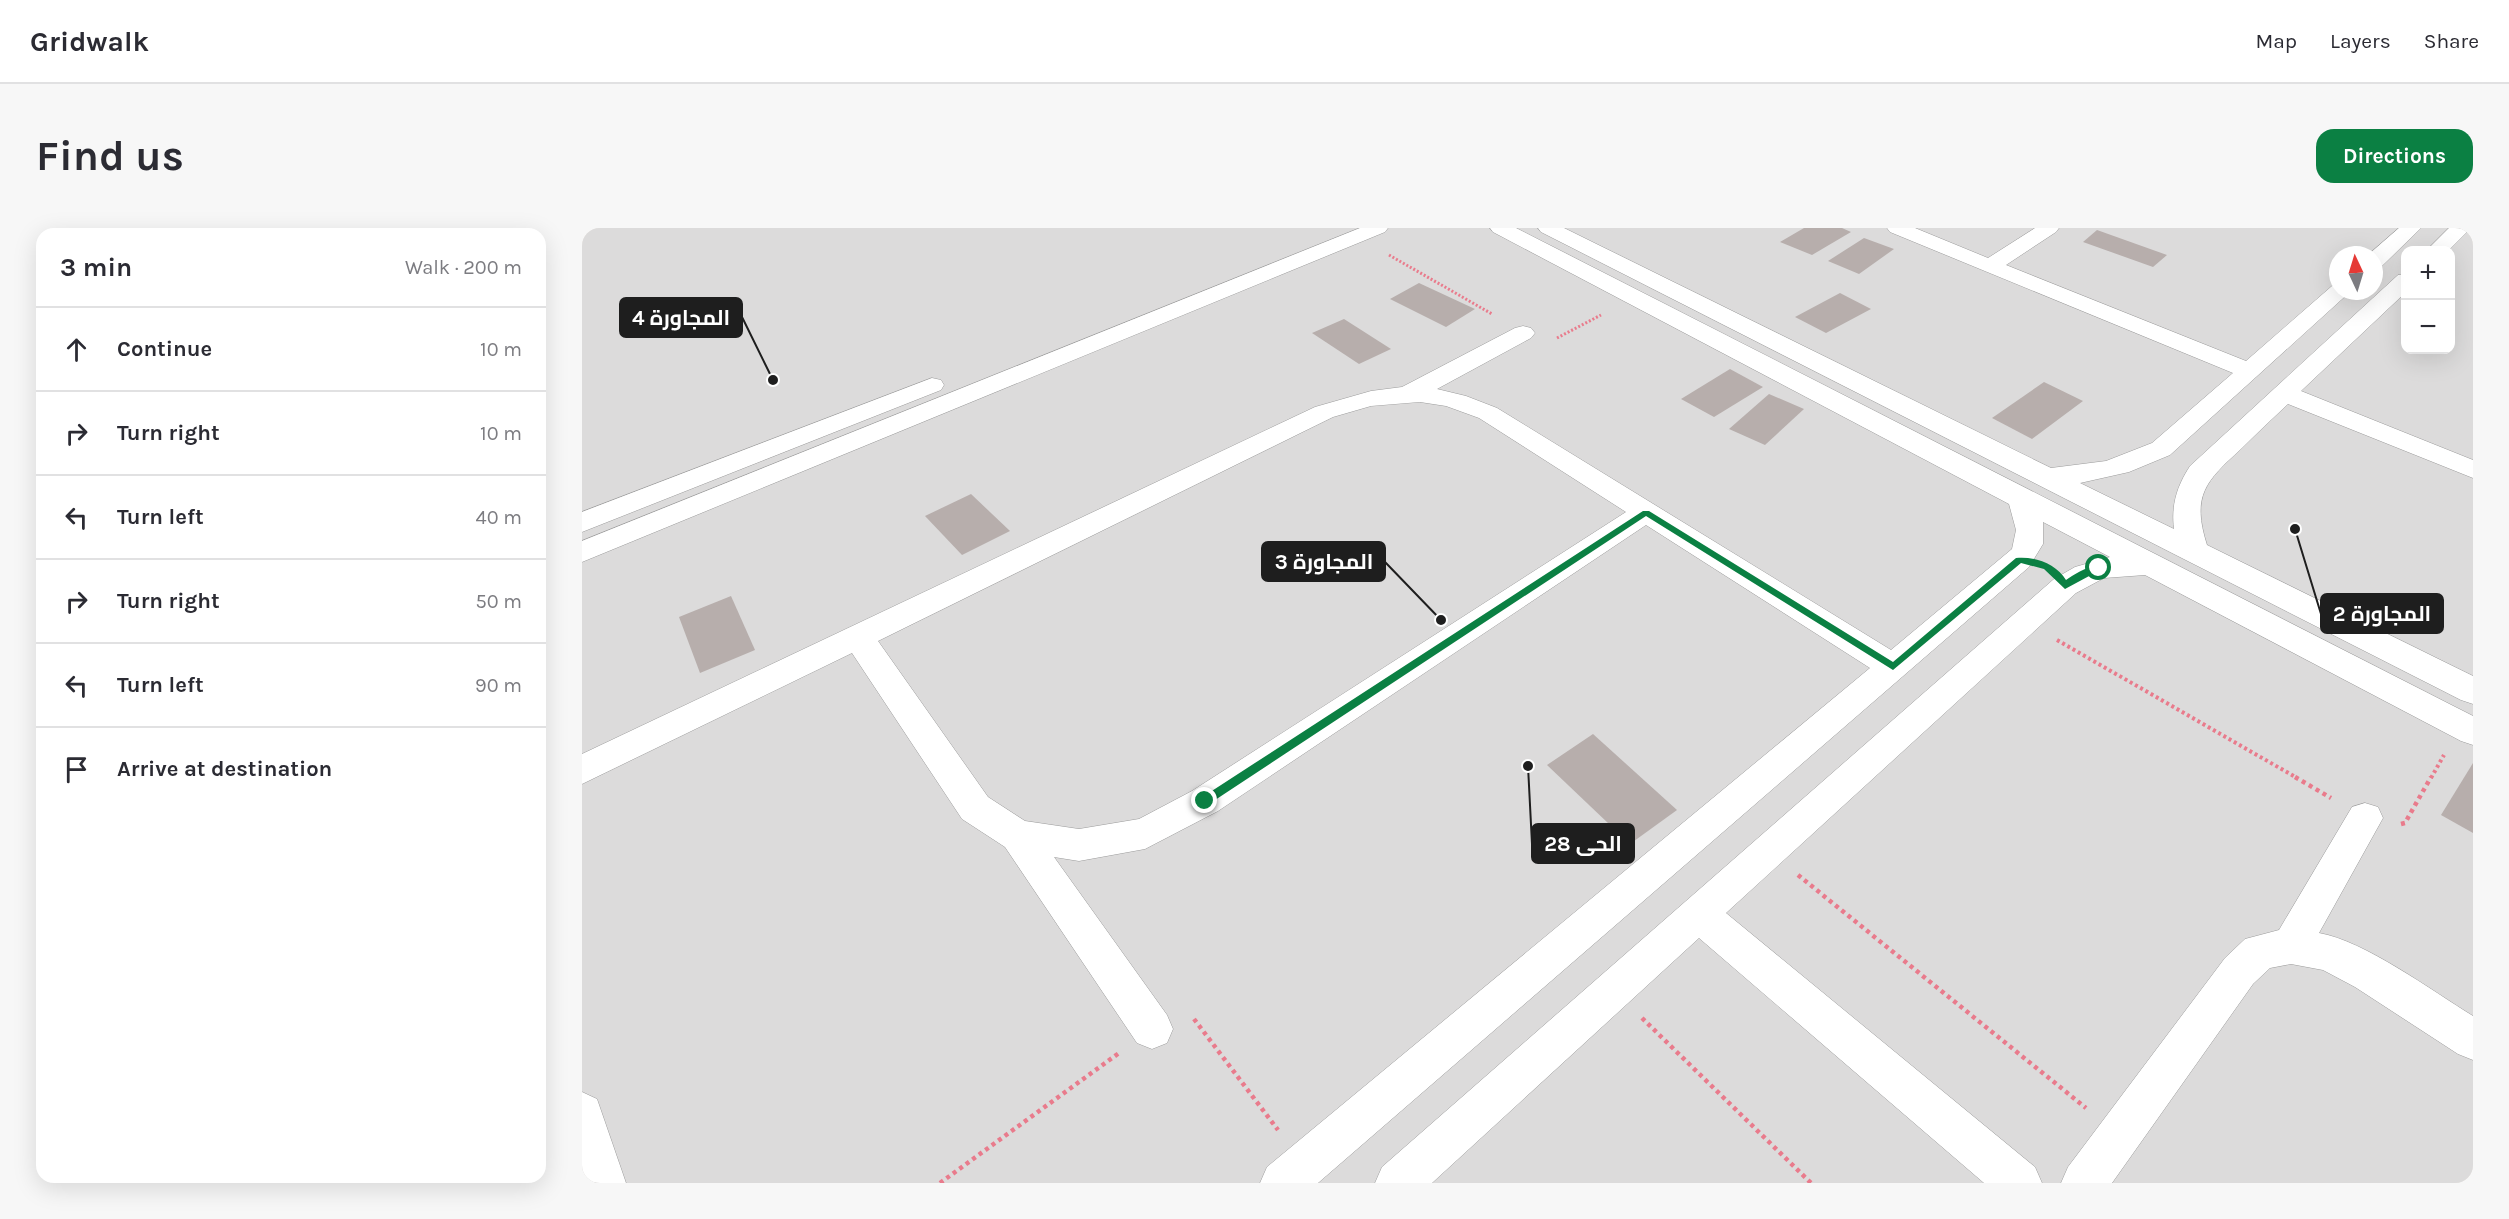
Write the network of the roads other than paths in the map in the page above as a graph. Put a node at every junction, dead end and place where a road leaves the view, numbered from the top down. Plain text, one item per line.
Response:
1 (1330, 228) edge
2 (1548, 228) edge
3 (1897, 228) edge
4 (2049, 228) edge
5 (2411, 228) edge
6 (2461, 228) edge
7 (1519, 231) edge
8 (1368, 232) edge
9 (2441, 246) edge
10 (2383, 253) edge
11 (1990, 266) junction
12 (2401, 285) edge
13 (2330, 300) edge
14 (1523, 333) road end
15 (1000, 358) junction
16 (2249, 371) junction
17 (1018, 374) junction
18 (2284, 393) junction
19 (1408, 394) junction
20 (2473, 470) edge
21 (2034, 488) junction
22 (1646, 513) junction
23 (582, 523) edge
24 (582, 552) edge
25 (2194, 552) junction
26 (2019, 560) junction
27 (2151, 565) junction
28 (2065, 586) junction
29 (858, 637) junction
30 (1893, 666) junction
31 (2473, 691) edge
32 (2467, 728) edge
33 (582, 770) edge
34 (2365, 818) road end
35 (1018, 836) junction
36 (1699, 914) junction
37 (2291, 946) junction
38 (1152, 1029) road end
39 (2473, 1040) edge
40 (582, 1114) edge
41 (1294, 1174) edge
42 (603, 1183) edge
43 (1398, 1183) edge
44 (2019, 1183) edge
45 (2084, 1183) edge

1 - 15 street
2 - 21 street
3 - 11 street
4 - 11 street
5 - 10 street
6 - 9 street
7 - 21 street
8 - 17 street
11 - 16 street
12 - 18 street
13 - 16 street
14 - 19 street
15 - 17 street
15 - 23 street
16 - 21 street
17 - 24 street
18 - 20 street
18 - 25 street
19 - 22 street
19 - 29 street
21 - 25 street
21 - 26 street
21 - 27 street
22 - 30 street
22 - 35 street
25 - 31 street
26 - 28 street
26 - 30 street
27 - 28 street
27 - 32 street
28 - 36 street
29 - 33 street
29 - 35 street
30 - 41 street
34 - 37 street
35 - 38 street
36 - 43 street
36 - 44 street
37 - 39 street
37 - 45 street
40 - 42 street

